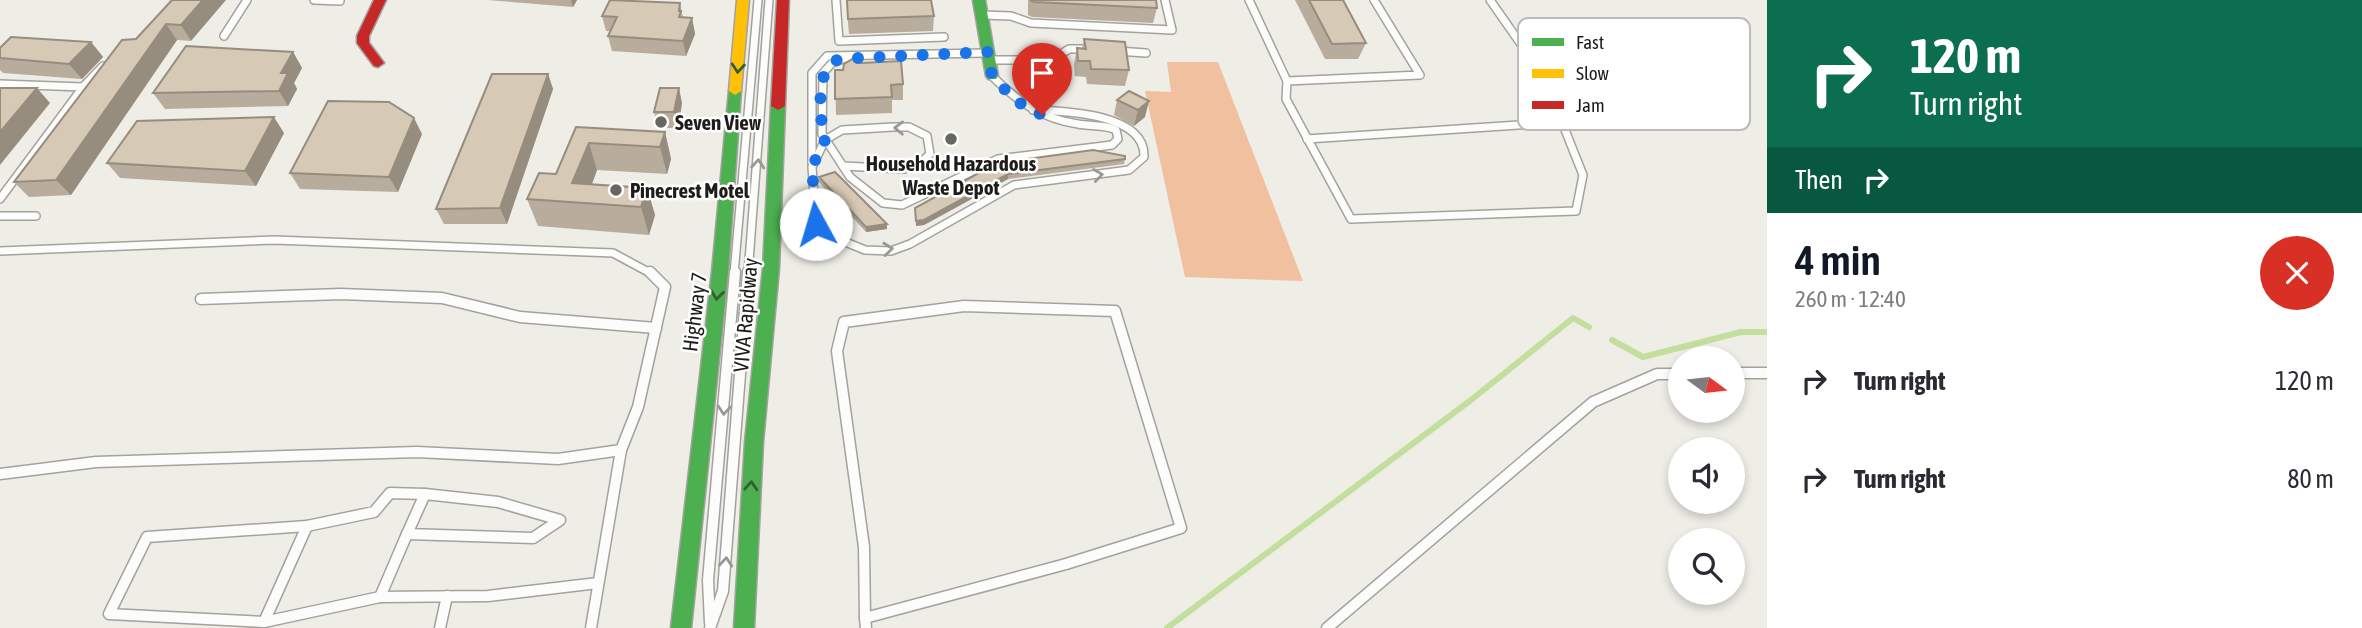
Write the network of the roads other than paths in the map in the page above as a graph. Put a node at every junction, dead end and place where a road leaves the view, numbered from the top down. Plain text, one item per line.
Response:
1 (247, 0) edge
2 (314, 0) edge
3 (380, 0) edge
4 (743, 0) edge
5 (758, 0) edge
6 (769, 0) edge
7 (783, 0) edge
8 (836, 0) edge
9 (1165, 0) edge
10 (1250, 0) edge
11 (1374, 0) edge
12 (1490, 0) edge
13 (340, 1) edge
14 (981, 7) edge
15 (223, 36) dead end
16 (944, 37) dead end
17 (1518, 40) edge
18 (1146, 52) dead end
19 (989, 56) junction
20 (111, 57) edge
21 (848, 57) junction
22 (377, 63) dead end
23 (992, 76) joint
24 (1287, 81) junction
25 (0, 84) edge
26 (83, 88) junction
27 (1034, 110) junction
28 (1518, 125) edge
29 (1565, 130) edge
30 (1307, 139) junction
31 (825, 140) junction
32 (843, 166) junction
33 (812, 167) junction
34 (0, 199) edge
35 (0, 216) edge
36 (36, 216) dead end
37 (0, 251) edge
38 (201, 299) dead end
39 (656, 328) junction
40 (1745, 373) edge
41 (1767, 373) edge
42 (1668, 374) edge
43 (621, 450) junction
44 (0, 474) edge
45 (425, 493) junction
46 (307, 526) junction
47 (407, 534) junction
48 (598, 583) junction
49 (446, 596) junction
50 (380, 597) junction
51 (264, 622) junction
52 (865, 623) edge
53 (440, 628) edge
54 (591, 628) edge
55 (681, 628) edge
56 (744, 628) edge
57 (1326, 628) edge

1 - 15 lane
2 - 13 lane
3 - 22 main road
4 -> 55 main road, Highway 7
5 -> 6 lane, VIVA Rapidway
56 -> 7 main road
8 - 16 lane
9 - 14 lane
10 - 24 lane
11 - 24 lane
12 - 17 lane
14 - 19 main road
18 - 19 lane
19 - 21 lane
19 - 23 main road
20 - 26 lane
21 - 31 lane
21 - 33 lane
23 - 27 lane
24 - 30 lane
25 - 26 lane
26 - 34 lane
27 - 32 lane
33 -> 27 lane
28 - 30 lane
29 - 30 lane
31 - 32 lane
32 -> 31 lane
31 - 33 lane
35 - 36 lane
37 - 39 lane
38 - 39 lane
39 - 43 lane
40 - 41 lane
42 - 57 lane
43 - 44 lane
43 - 48 lane
45 - 46 lane
45 - 47 lane
45 - 47 lane
46 - 51 lane
46 - 51 lane
47 - 50 lane
48 - 49 lane
48 - 54 lane
49 - 50 lane
49 - 53 lane
50 - 51 lane
52 - 52 lane

